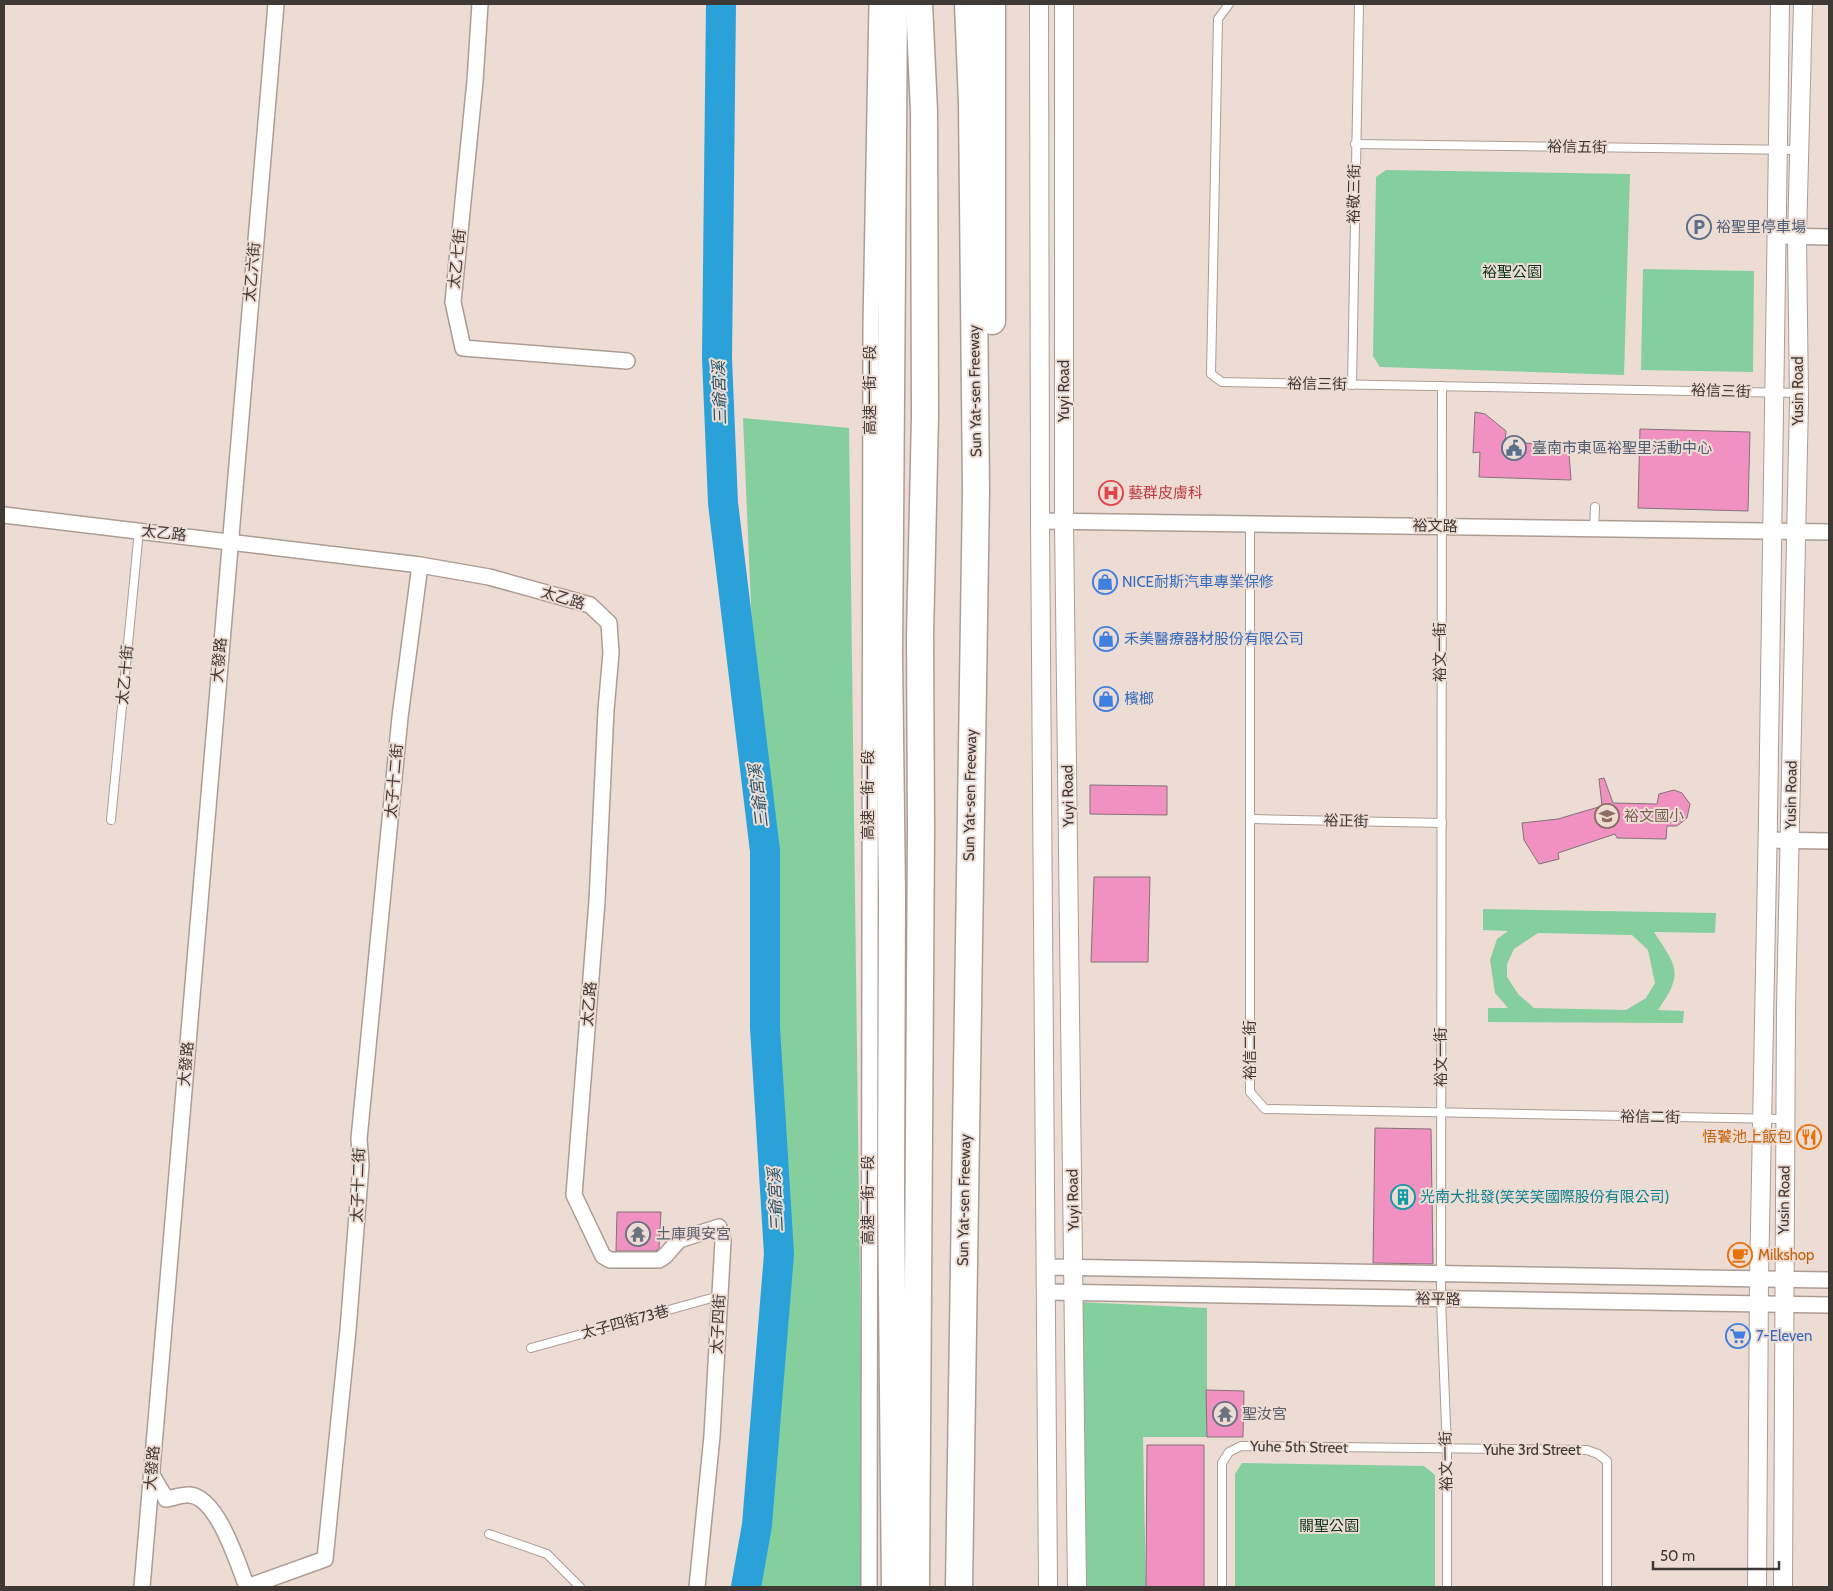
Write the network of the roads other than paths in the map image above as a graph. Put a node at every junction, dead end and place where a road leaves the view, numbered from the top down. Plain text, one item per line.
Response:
1 (276, 4) edge
2 (480, 4) edge
3 (877, 4) edge
4 (894, 4) edge
5 (919, 4) edge
6 (968, 4) edge
7 (992, 4) edge
8 (1039, 4) edge
9 (1064, 4) edge
10 (1229, 4) edge
11 (1359, 4) edge
12 (1780, 4) edge
13 (1802, 4) edge
14 (1355, 144) junction
15 (1777, 149) junction
16 (1799, 150) junction
17 (1776, 236) junction
18 (1797, 237) junction
19 (1829, 237) edge
20 (627, 362) dead end
21 (1352, 385) junction
22 (1442, 386) junction
23 (1776, 392) junction
24 (1799, 393) junction
25 (976, 490) junction
26 (1595, 507) dead end
27 (4, 515) edge
28 (1040, 521) junction
29 (1064, 521) junction
30 (1250, 524) junction
31 (1441, 526) junction
32 (138, 530) junction
33 (1594, 530) junction
34 (1773, 531) junction
35 (1796, 532) junction
36 (1829, 532) edge
37 (229, 541) junction
38 (420, 565) junction
39 (1251, 819) junction
40 (111, 820) dead end
41 (1442, 823) junction
42 (1768, 840) junction
43 (1790, 841) junction
44 (1829, 841) edge
45 (1441, 1113) junction
46 (1763, 1119) junction
47 (1785, 1119) junction
48 (587, 1222) joint
49 (1047, 1267) junction
50 (1073, 1267) junction
51 (1442, 1272) junction
52 (1758, 1279) junction
53 (1783, 1279) junction
54 (1829, 1280) edge
55 (1046, 1292) junction
56 (1073, 1293) junction
57 (719, 1296) junction
58 (1441, 1299) junction
59 (1758, 1304) junction
60 (1783, 1304) junction
61 (1829, 1305) edge
62 (531, 1348) dead end
63 (1447, 1450) junction
64 (152, 1475) junction
65 (489, 1534) dead end
66 (142, 1587) edge
67 (580, 1587) edge
68 (697, 1587) edge
69 (869, 1587) edge
70 (895, 1587) edge
71 (916, 1587) edge
72 (959, 1587) edge
73 (1048, 1587) edge
74 (1077, 1587) edge
75 (1222, 1587) edge
76 (1448, 1587) edge
77 (1606, 1587) edge
78 (1757, 1587) edge
79 (1783, 1587) edge

1 - 37 street, 太乙六街
2 - 20 street, 太乙七街
3 - 69 street, 高速一街一段
4 - 70 highway
5 - 71 highway
6 - 25 highway, Sun Yat-sen Freeway
7 - 25 highway
8 - 28 street, Yuyi Road
9 - 29 street, Yuyi Road
10 - 21 lane, 裕信三街
11 - 14 lane, 裕敬三街
12 - 15 street, Yusin Road
13 - 16 street, Yusin Road
14 - 15 lane, 裕信五街
14 - 21 lane, 裕敬三街
15 - 16 lane, 裕信五街
15 - 17 street, Yusin Road
16 - 18 street, Yusin Road
17 - 18 street
17 - 23 street, Yusin Road
18 - 19 street
18 - 24 street, Yusin Road
21 - 22 lane, 裕信三街
22 - 23 lane, 裕信三街
22 - 31 lane, 裕文一街
23 - 24 lane, 裕信三街
23 - 34 street, Yusin Road
24 - 35 street, Yusin Road
25 - 72 highway, Sun Yat-sen Freeway
26 - 33 lane
27 - 32 street, 太乙路
28 - 29 street, 裕文路
28 - 49 street, Yuyi Road
29 - 30 street, 裕文路
29 - 50 street, Yuyi Road
30 - 31 street, 裕文路
30 - 39 lane, 裕信二街
31 - 33 street, 裕文路
31 - 41 lane, 裕文一街
32 - 37 street, 太乙路
32 - 40 lane, 太乙十街
33 - 34 street, 裕文路
34 - 35 street, 裕文路
34 - 42 street, Yusin Road
35 - 36 street, 裕文路
35 - 43 street, Yusin Road
37 - 38 street, 太乙路
37 - 64 street, 大發路
38 - 48 street, 太乙路
38 - 64 street, 太子十二街
39 - 41 lane, 裕正街
39 - 45 lane, 裕信二街
41 - 45 lane, 裕文一街
42 - 43 street
42 - 46 street, Yusin Road
43 - 44 street
43 - 47 street, Yusin Road
45 - 46 lane, 裕信二街
45 - 51 lane, 裕文一街
46 - 47 lane, 裕信二街
46 - 52 street, Yusin Road
47 - 53 street, Yusin Road
48 - 57 street, 太子四街
49 - 50 street, 裕平路
49 - 55 street, Yuyi Road
50 - 51 street, 裕平路
50 - 56 street, Yuyi Road
51 - 52 street, 裕平路
51 - 58 lane, 裕文一街
52 - 53 street, 裕平路
52 - 59 street, Yusin Road
53 - 54 street, 裕平路
53 - 60 street, Yusin Road
55 - 56 street, 裕平路
55 - 73 street, Yuyi Road
56 - 58 street, 裕平路
56 - 74 street, Yuyi Road
57 - 62 lane, 太子四街73巷
57 - 68 street, 太子四街
58 - 59 street, 裕平路
58 - 63 lane, 裕文一街
59 - 60 street, 裕平路
59 - 78 street, Yusin Road
60 - 61 street, 裕平路
60 - 79 street, Yusin Road
63 - 75 lane, Yuhe 5th Street
63 - 76 lane, 裕文一街
63 - 77 lane, Yuhe 3rd Street
64 - 66 street, 大發路
65 - 67 lane

